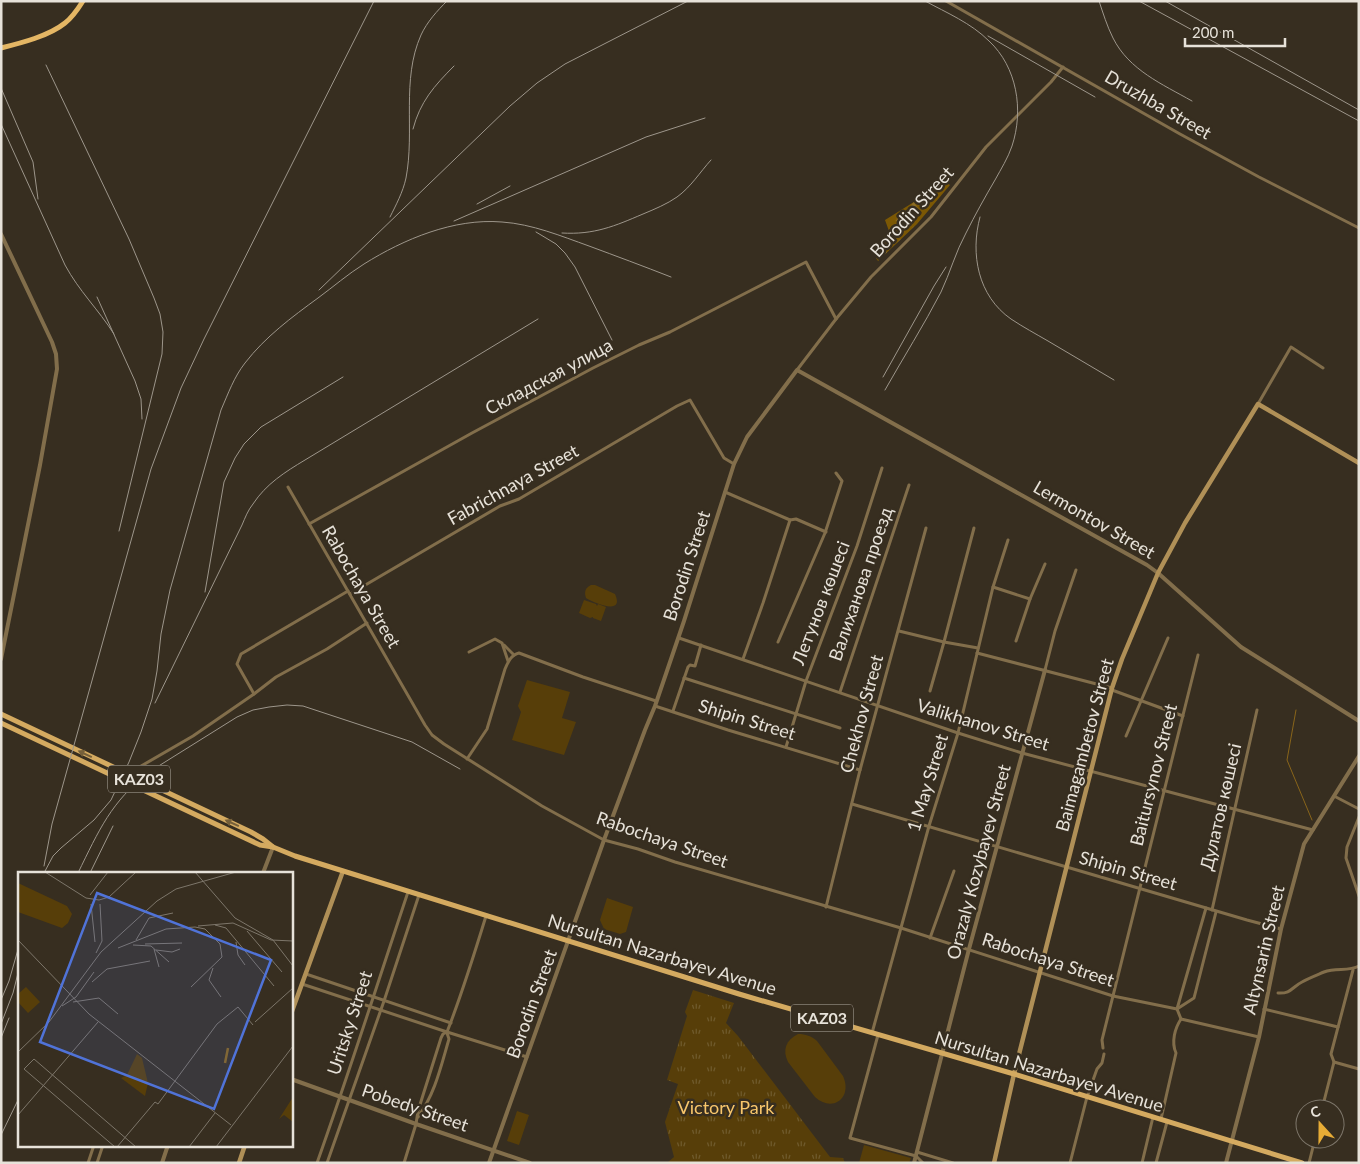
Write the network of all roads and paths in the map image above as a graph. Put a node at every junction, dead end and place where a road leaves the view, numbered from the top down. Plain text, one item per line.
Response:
1 (83, 1) edge
2 (946, 1) edge
3 (1, 48) edge
4 (1063, 66) junction
5 (1359, 228) edge
6 (1, 234) edge
7 (836, 319) junction
8 (1323, 368) dead end
9 (797, 370) junction
10 (1258, 404) junction
11 (1359, 463) edge
12 (734, 464) junction
13 (882, 468) dead end
14 (836, 473) dead end
15 (909, 485) dead end
16 (288, 487) dead end
17 (725, 492) junction
18 (790, 520) junction
19 (309, 524) junction
20 (926, 528) dead end
21 (974, 528) dead end
22 (826, 532) junction
23 (1008, 540) dead end
24 (1045, 564) dead end
25 (1076, 570) dead end
26 (1158, 573) junction
27 (993, 587) junction
28 (349, 593) junction
29 (1030, 598) junction
30 (367, 623) junction
31 (899, 631) junction
32 (679, 638) junction
33 (1168, 638) dead end
34 (1016, 641) dead end
35 (778, 642) dead end
36 (944, 642) junction
37 (502, 643) junction
38 (701, 645) junction
39 (978, 648) junction
40 (469, 652) dead end
41 (977, 653) junction
42 (514, 655) junction
43 (1198, 655) dead end
44 (1, 659) edge
45 (743, 659) junction
46 (508, 661) junction
47 (1044, 670) junction
48 (684, 678) junction
49 (806, 681) junction
50 (1111, 689) junction
51 (930, 691) dead end
52 (840, 692) junction
53 (254, 694) junction
54 (1140, 701) junction
55 (656, 704) junction
56 (878, 706) junction
57 (1, 710) edge
58 (1257, 710) dead end
59 (673, 711) junction
60 (796, 714) junction
61 (4, 715) edge
62 (1183, 716) junction
63 (1359, 721) edge
64 (3, 724) edge
65 (840, 728) dead end
66 (958, 733) junction
67 (1126, 736) dead end
68 (786, 747) junction
69 (1022, 753) junction
70 (1359, 756) edge
71 (467, 759) junction
72 (144, 764) junction
73 (860, 770) junction
74 (1090, 771) junction
75 (126, 773) junction
76 (139, 779) junction
77 (1165, 791) junction
78 (1334, 796) junction
79 (852, 804) junction
80 (1359, 809) edge
81 (1234, 810) junction
82 (1359, 817) edge
83 (929, 826) junction
84 (1313, 830) junction
85 (604, 840) junction
86 (997, 846) junction
87 (273, 847) junction
88 (1067, 867) junction
89 (343, 871) junction
90 (954, 871) dead end
91 (263, 872) edge
92 (1140, 889) junction
93 (408, 891) junction
94 (419, 894) junction
95 (1359, 896) edge
96 (826, 907) junction
97 (1206, 908) junction
98 (1214, 911) junction
99 (486, 915) junction
100 (901, 928) junction
101 (1280, 929) junction
102 (930, 938) junction
103 (569, 941) junction
104 (969, 950) junction
105 (1359, 966) edge
106 (1353, 970) junction
107 (1040, 972) junction
108 (306, 974) junction
109 (302, 984) junction
110 (1278, 993) dead end
111 (1113, 996) junction
112 (373, 997) junction
113 (384, 1001) junction
114 (369, 1007) junction
115 (1264, 1009) junction
116 (381, 1010) junction
117 (292, 1011) edge
118 (1179, 1014) junction
119 (451, 1023) junction
120 (1338, 1027) junction
121 (447, 1032) junction
122 (875, 1034) junction
123 (1259, 1037) junction
124 (1102, 1048) dead end
125 (942, 1053) junction
126 (1104, 1054) dead end
127 (527, 1057) junction
128 (1334, 1062) junction
129 (1359, 1069) edge
130 (1014, 1074) junction
131 (292, 1079) edge
132 (341, 1097) junction
133 (1087, 1097) junction
134 (1325, 1099) edge
135 (350, 1100) junction
136 (418, 1117) junction
137 (1153, 1117) junction
138 (1160, 1119) junction
139 (1167, 1122) junction
140 (416, 1124) junction
141 (1232, 1141) junction
142 (94, 1146) edge
143 (103, 1146) edge
144 (168, 1146) edge
145 (245, 1146) edge
146 (1312, 1149) edge
147 (494, 1151) junction
148 (917, 1154) junction
149 (1298, 1162) edge
150 (88, 1163) edge
151 (97, 1163) edge
152 (162, 1163) edge
153 (238, 1163) edge
154 (317, 1163) edge
155 (327, 1163) edge
156 (404, 1163) edge
157 (489, 1163) edge
158 (530, 1163) edge
159 (914, 1163) edge
160 (923, 1163) edge
161 (953, 1163) edge
162 (994, 1163) edge
163 (1070, 1163) edge
164 (1142, 1163) edge
165 (1156, 1163) edge
166 (1226, 1163) edge
167 (1309, 1163) edge

1 - 3 highway
2 - 4 street, Druzhba Street
4 - 5 street, Druzhba Street
4 - 7 street, Borodin Street
6 - 44 street
7 - 9 street, Borodin Street
7 - 19 street, Складская улица
8 - 10 street, Baimagambetov Street
9 - 12 street, Borodin Street
9 - 26 street, Lermontov Street
10 - 11 main road
10 - 26 main road, Baimagambetov Street
12 - 17 street, Borodin Street
12 - 28 street, Fabrichnaya Street
13 - 49 street, Летунов көшесі
14 - 22 street
15 - 52 street, Валиханова проезд
16 - 19 street, Rabochaya Street
17 - 18 street
17 - 32 street, Borodin Street
18 - 22 street
18 - 45 street
19 - 28 street, Rabochaya Street
20 - 31 street, Chekhov Street
21 - 36 street
22 - 35 street
23 - 27 street, 1 May Street
24 - 29 street
25 - 47 street, Orazaly Kozybayev Street
26 - 50 main road, Baimagambetov Street
26 - 63 street, Lermontov Street
27 - 29 street
27 - 39 street, 1 May Street
28 - 30 street, Rabochaya Street
28 - 53 street, Fabrichnaya Street
29 - 34 street
30 - 53 street
30 - 71 street, Rabochaya Street
31 - 36 street
31 - 56 street, Chekhov Street
32 - 38 street, Valikhanov Street
32 - 55 street, Borodin Street
33 - 54 street
36 - 39 street
36 - 51 street
37 - 40 street
37 - 42 street
37 - 46 street
38 - 45 street, Valikhanov Street
38 - 48 street
39 - 41 street, 1 May Street
41 - 47 street
41 - 66 street, 1 May Street
42 - 46 street
42 - 55 street, Shipin Street
43 - 62 street, Baitursynov Street
45 - 49 street, Valikhanov Street
46 - 71 street
47 - 50 street
47 - 69 street, Orazaly Kozybayev Street
48 - 59 street
48 - 60 street
49 - 52 street, Valikhanov Street
49 - 60 street, Летунов көшесі
50 - 54 street
50 - 74 main road, Baimagambetov Street
52 - 56 street, Valikhanov Street
53 - 72 street
54 - 62 street
54 - 67 street
55 - 59 street, Shipin Street
55 - 85 street, Borodin Street
56 - 66 street, Valikhanov Street
56 - 73 street, Chekhov Street
57 - 61 main road
58 - 81 street, Дулатов көшесі
59 - 68 street, Shipin Street
60 - 65 street
60 - 68 street, Летунов көшесі
75 -> 61 main road, Nursultan Nazarbayev Avenue / KАZ03
62 - 77 street, Baitursynov Street
64 - 87 main road, Nursultan Nazarbayev Avenue / KАZ03
66 - 69 street, Valikhanov Street
66 - 83 street, 1 May Street
68 - 73 street, Shipin Street
69 - 74 street, Valikhanov Street
69 - 86 street, Orazaly Kozybayev Street
70 - 78 street, Altynsarin Street
71 - 85 street, Rabochaya Street
72 - 75 street
72 - 76 street
73 - 79 street, Chekhov Street
74 - 77 street, Valikhanov Street
74 - 88 main road, Baimagambetov Street
75 - 76 main road, Nursultan Nazarbayev Avenue / KАZ03
87 -> 76 main road, Nursultan Nazarbayev Avenue / KАZ03
77 - 81 street, Valikhanov Street
77 - 92 street, Baitursynov Street
78 - 80 street
78 - 84 street, Altynsarin Street
79 - 83 street, Shipin Street
79 - 96 street, Chekhov Street
81 - 84 street, Valikhanov Street
81 - 98 street, Дулатов көшесі
82 - 95 street
83 - 86 street, Shipin Street
83 - 100 street, 1 May Street
84 - 101 street, Altynsarin Street
85 - 96 street, Rabochaya Street
85 - 103 street, Borodin Street
86 - 88 street, Shipin Street
86 - 104 street, Orazaly Kozybayev Street
87 - 89 main road, Nursultan Nazarbayev Avenue / KАZ03
87 - 91 street
88 - 92 street, Shipin Street
88 - 107 main road, Baimagambetov Street
89 - 93 main road, Nursultan Nazarbayev Avenue / KАZ03
89 - 108 main road
90 - 102 street
92 - 97 street, Shipin Street
92 - 111 street, Baitursynov Street
93 - 94 main road, Nursultan Nazarbayev Avenue / KАZ03
93 - 112 street, Uritsky Street
94 - 99 main road, Nursultan Nazarbayev Avenue / KАZ03
94 - 113 street, Uritsky Street
96 - 100 street, Rabochaya Street
97 - 98 street, Shipin Street
97 - 118 street
98 - 101 street, Shipin Street
98 - 118 street, Дулатов көшесі
99 - 103 main road, Nursultan Nazarbayev Avenue / KАZ03
99 - 119 street
100 - 102 street, Rabochaya Street
100 - 122 street, 1 May Street
101 - 115 street, Altynsarin Street
102 - 104 street, Rabochaya Street
103 - 122 main road, Nursultan Nazarbayev Avenue / KАZ03
103 - 127 street, Borodin Street
104 - 107 street, Rabochaya Street
104 - 125 street, Orazaly Kozybayev Street
105 - 106 street
106 - 110 street
106 - 120 street
107 - 111 street, Rabochaya Street
107 - 130 main road, Baimagambetov Street
108 - 109 main road
108 - 112 street
109 - 114 street
109 - 117 main road
111 - 118 street, Rabochaya Street
111 - 124 street, Baitursynov Street
112 - 113 street
112 - 114 street, Uritsky Street
113 - 116 street, Uritsky Street
113 - 119 street
114 - 116 street
114 - 132 street, Uritsky Street
115 - 120 street
115 - 123 street, Altynsarin Street
116 - 121 street
116 - 135 street, Uritsky Street
118 - 123 street, Rabochaya Street
118 - 138 street
119 - 121 street
120 - 128 street
121 - 127 street
121 - 136 street
121 - 136 street
122 - 125 main road, Nursultan Nazarbayev Avenue / KАZ03
122 - 148 street, 1 May Street
123 - 141 street, Altynsarin Street
125 - 130 main road, Nursultan Nazarbayev Avenue / KАZ03
125 - 148 street, Orazaly Kozybayev Street
126 - 133 street
127 - 147 street, Borodin Street
128 - 129 street
128 - 134 street
130 - 133 main road, Nursultan Nazarbayev Avenue / KАZ03
130 - 162 main road, Baimagambetov Street
131 - 132 street, Pobedy Street
132 - 135 street, Pobedy Street
132 - 154 street, Uritsky Street
133 - 137 main road, Nursultan Nazarbayev Avenue / KАZ03
133 - 163 street
135 - 140 street, Pobedy Street
135 - 155 street, Uritsky Street
136 - 140 street
137 - 138 main road, Nursultan Nazarbayev Avenue / KАZ03
137 - 164 street
138 - 139 main road, Nursultan Nazarbayev Avenue / KАZ03
139 - 141 main road, Nursultan Nazarbayev Avenue / KАZ03
139 - 165 street
140 - 147 street, Pobedy Street
140 - 156 street
141 - 149 main road, Nursultan Nazarbayev Avenue / KАZ03
141 - 166 street, Altynsarin Street
142 - 150 street
143 - 151 street
144 - 152 street
145 - 153 main road
146 - 167 street
147 - 157 street, Borodin Street
147 - 158 street, Pobedy Street
148 - 159 street, Orazaly Kozybayev Street
148 - 160 street
148 - 161 street

